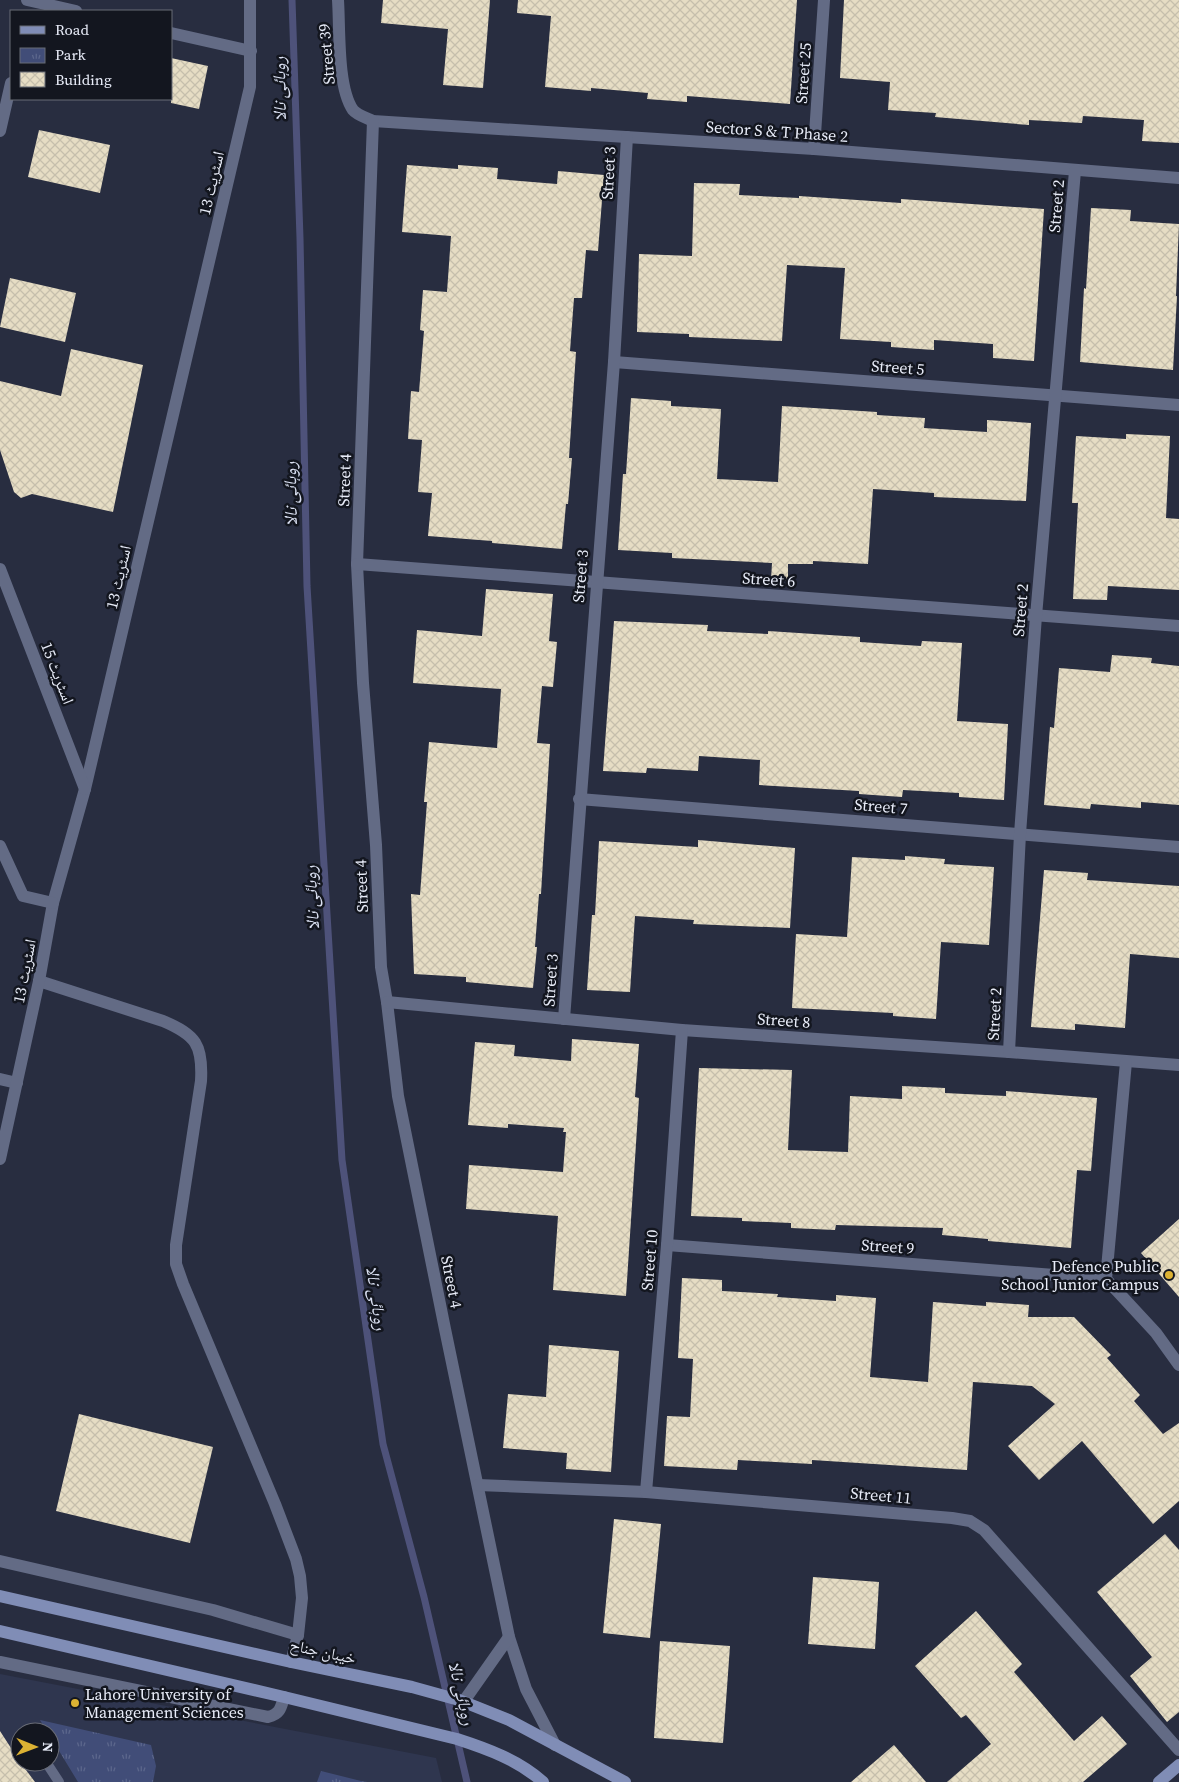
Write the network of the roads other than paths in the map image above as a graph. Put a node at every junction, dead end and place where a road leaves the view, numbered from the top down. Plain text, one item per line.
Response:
1 (250, 0) edge
2 (338, 0) edge
3 (824, 0) edge
4 (28, 4) edge
5 (69, 10) edge
6 (172, 33) edge
7 (251, 51) junction
8 (10, 87) edge
9 (373, 121) junction
10 (0, 131) edge
11 (627, 137) junction
12 (814, 149) junction
13 (1075, 171) junction
14 (1179, 178) edge
15 (614, 362) junction
16 (1056, 395) junction
17 (1179, 405) edge
18 (357, 564) junction
19 (0, 569) edge
20 (596, 582) junction
21 (1036, 616) junction
22 (1179, 626) edge
23 (85, 789) junction
24 (579, 799) junction
25 (1020, 834) junction
26 (0, 846) edge
27 (1179, 847) edge
28 (53, 903) junction
29 (39, 981) junction
30 (387, 1002) junction
31 (564, 1018) junction
32 (682, 1030) junction
33 (1009, 1052) junction
34 (1126, 1062) junction
35 (1179, 1066) edge
36 (0, 1079) edge
37 (17, 1083) junction
38 (0, 1159) edge
39 (667, 1245) junction
40 (1106, 1279) junction
41 (1179, 1364) edge
42 (478, 1485) junction
43 (646, 1492) junction
44 (0, 1561) edge
45 (0, 1596) edge
46 (0, 1631) edge
47 (298, 1635) junction
48 (510, 1637) junction
49 (0, 1662) edge
50 (291, 1662) junction
51 (284, 1697) junction
52 (461, 1700) junction
53 (556, 1744) junction
54 (1179, 1750) edge
55 (1179, 1765) edge
56 (542, 1782) edge
57 (625, 1782) edge
58 (1159, 1782) edge

1 - 7 street, اسٹریٹ 13
2 - 9 street, Street 39
3 - 12 street, Street 25
4 - 5 street
6 - 7 street
7 - 23 street, اسٹریٹ 13
8 - 10 street
9 - 11 street, Sector S & T Phase 2
9 - 18 street, Street 4
11 - 12 street, Sector S & T Phase 2
11 - 15 street, Street 3
12 - 13 street, Sector S & T Phase 2
13 - 14 street, Sector S & T Phase 2
13 - 16 street, Street 2
15 - 16 street, Street 5
15 - 20 street, Street 3
16 - 17 street, Street 5
16 - 21 street, Street 2
18 - 20 street, Street 6
18 - 30 street, Street 4
19 - 23 street, اسٹریٹ 15
20 - 21 street, Street 6
20 - 24 street, Street 3
21 - 22 street, Street 6
21 - 25 street, Street 2
23 - 28 street, اسٹریٹ 13
24 - 25 street, Street 7
24 - 31 street, Street 3
25 - 27 street, Street 7
25 - 33 street, Street 2
26 - 28 street
28 - 29 street, اسٹریٹ 13
29 - 37 street, اسٹریٹ 13
29 - 47 street
30 - 31 street, Street 8
30 - 42 street, Street 4
31 - 32 street, Street 8
32 - 33 street, Street 8
32 - 39 street, Street 10
33 - 34 street, Street 8
34 - 35 street, Street 8
34 - 40 street
36 - 37 street
37 - 38 street, اسٹریٹ 13
39 - 40 street, Street 9
39 - 43 street, Street 10
40 - 41 street
42 - 43 street, Street 11
42 - 48 street, Street 4
43 - 54 street, Street 11
44 - 47 street
45 - 50 main road, خیبان جناح
46 - 51 main road
47 - 50 street
48 - 52 street
48 - 53 street, Street 4
49 - 51 street
50 - 52 main road, خیبان جناح
51 - 56 main road
52 - 53 main road, خیبان جناح
53 - 57 main road, خیبان جناح
55 - 58 main road

